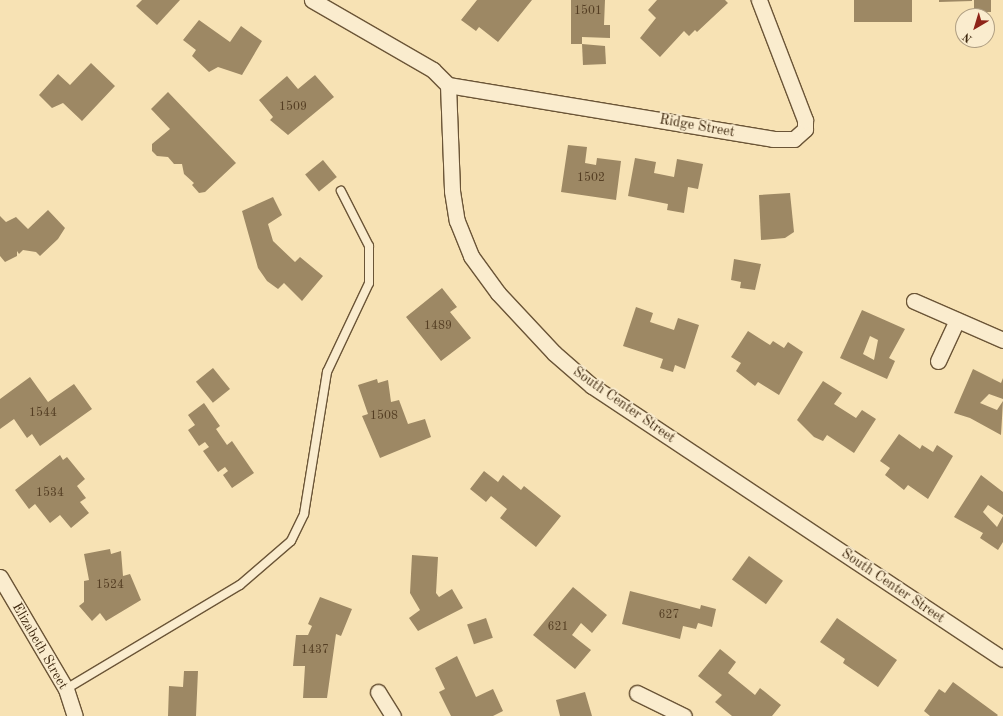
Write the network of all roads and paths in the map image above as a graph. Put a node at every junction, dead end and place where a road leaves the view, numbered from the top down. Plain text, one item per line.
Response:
1 (312, 0) edge
2 (759, 0) edge
3 (448, 85) junction
4 (341, 191) dead end
5 (914, 301) dead end
6 (957, 320) junction
7 (1003, 340) edge
8 (938, 361) dead end
9 (0, 577) edge
10 (1003, 659) edge
11 (66, 689) junction
12 (378, 692) dead end
13 (637, 693) dead end
14 (75, 716) edge
15 (393, 716) edge
16 (684, 716) edge

1 - 3 street
2 - 3 street, Ridge Street
3 - 10 street, South Center Street
4 - 11 lane
5 - 6 street
6 - 7 street
6 - 8 street
9 - 11 street, Elizabeth Street
11 - 14 street, Elizabeth Street
12 - 15 street
13 - 16 street

